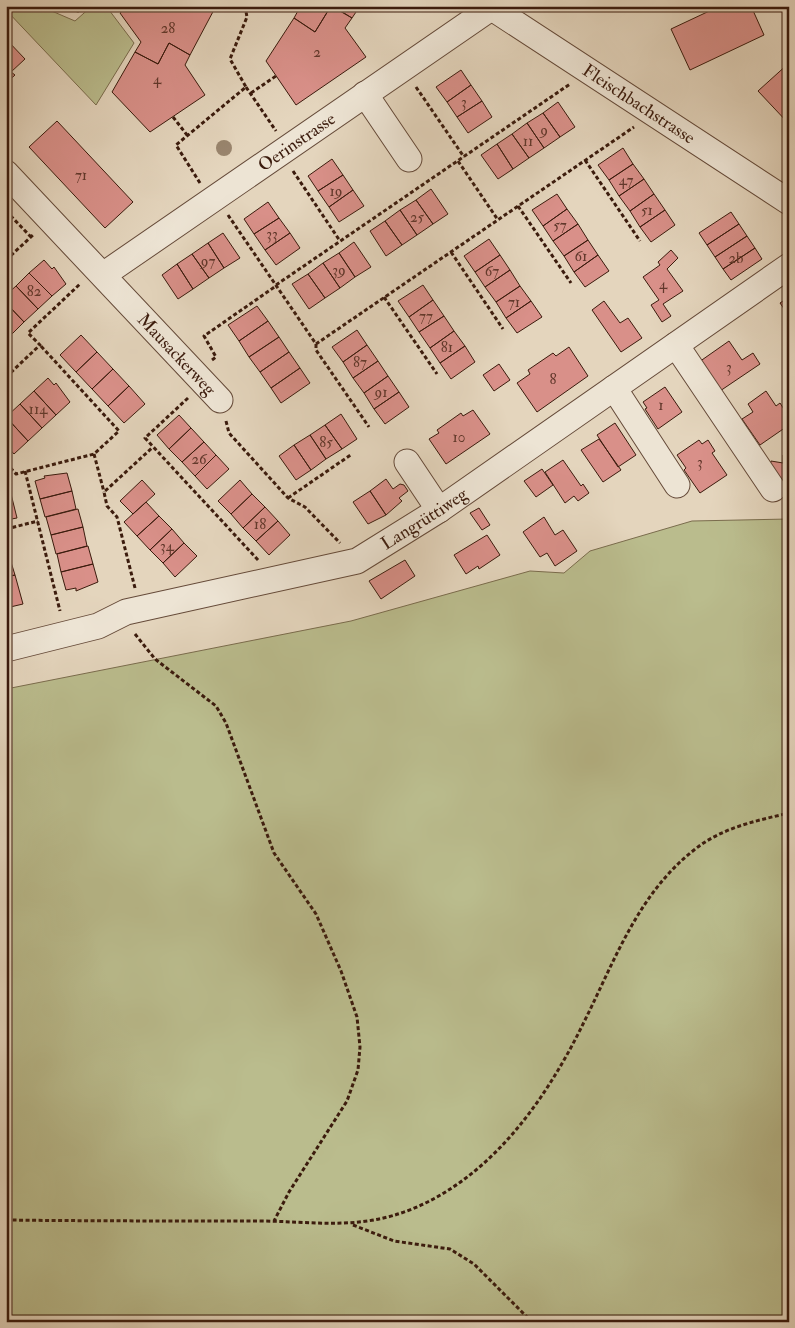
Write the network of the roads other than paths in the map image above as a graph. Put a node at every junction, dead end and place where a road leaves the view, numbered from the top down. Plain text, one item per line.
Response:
1 (490, 7) edge
2 (365, 94) junction
3 (409, 159) dead end
4 (6, 173) edge
5 (789, 202) edge
6 (789, 266) edge
7 (100, 272) junction
8 (676, 345) junction
9 (206, 385) road end
10 (614, 388) junction
11 (407, 462) dead end
12 (677, 485) dead end
13 (773, 489) dead end
14 (439, 510) junction
15 (6, 649) edge

1 - 2 street, Oerinstrasse
1 - 5 street, Fleischbachstrasse
2 - 3 street
2 - 7 street, Oerinstrasse
4 - 7 street, Mausackerweg
6 - 8 street, Langrüttiweg
7 - 9 street, Mausackerweg
8 - 10 street, Langrüttiweg
8 - 13 street
10 - 12 street
10 - 14 street, Langrüttiweg
11 - 14 street
14 - 15 street, Langrüttiweg

